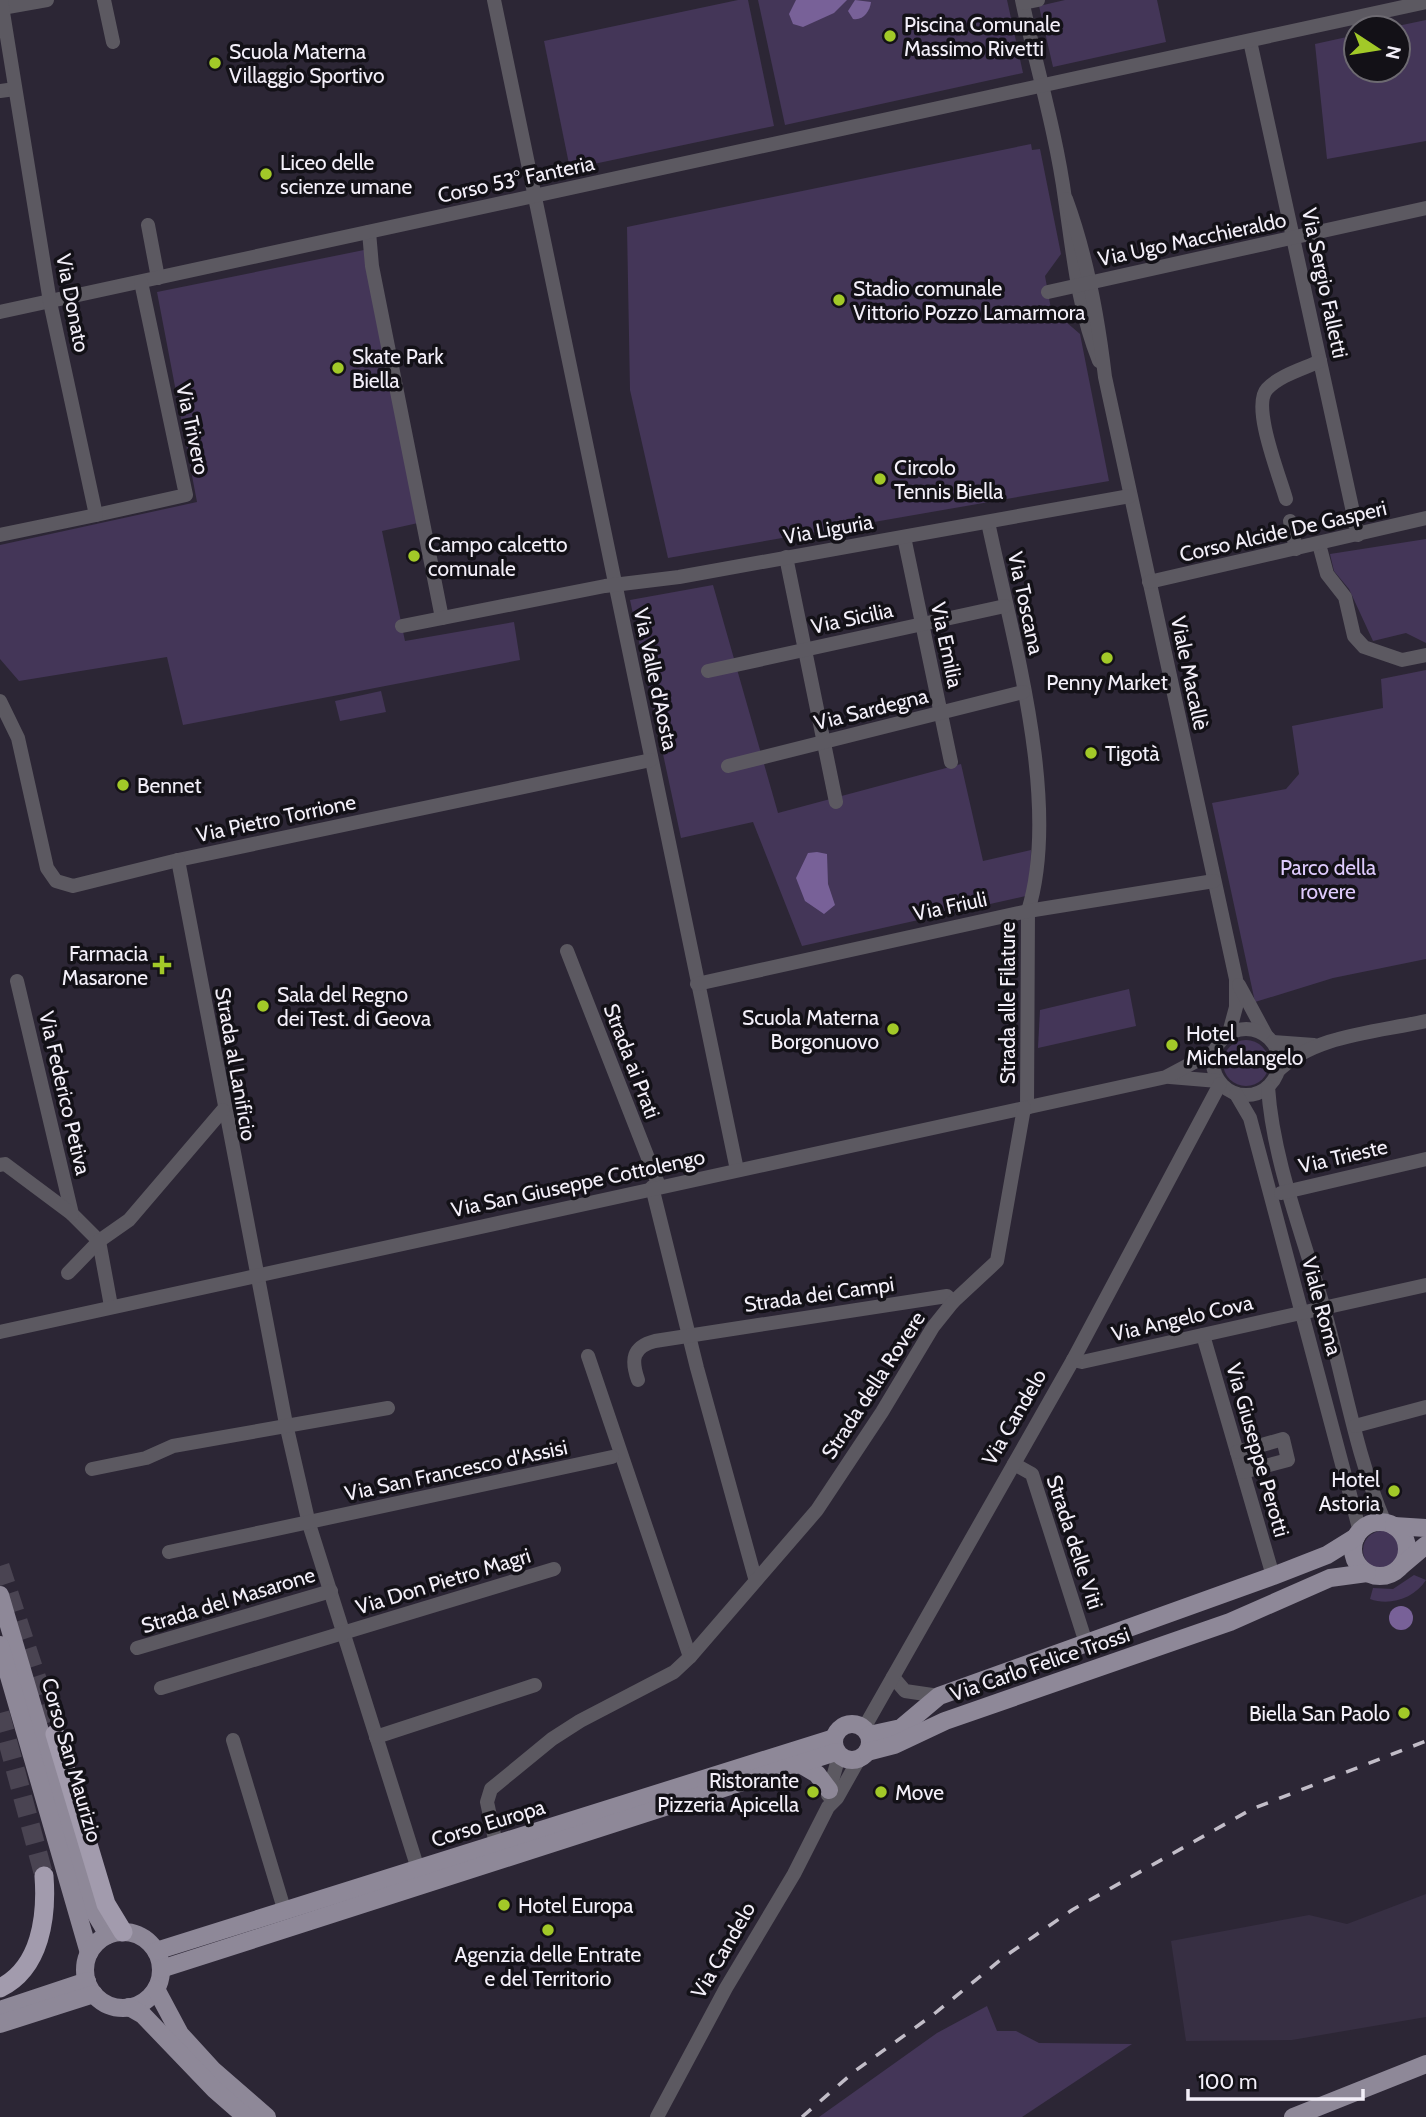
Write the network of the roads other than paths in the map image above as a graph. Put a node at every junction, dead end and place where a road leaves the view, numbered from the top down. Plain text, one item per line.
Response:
1 (47, 0) edge
2 (104, 0) edge
3 (494, 0) edge
4 (1038, 0) edge
5 (1022, 2) edge
6 (1426, 2) edge
7 (1, 4) edge
8 (1250, 41) junction
9 (113, 42) dead end
10 (1041, 86) junction
11 (15, 89) junction
12 (0, 91) edge
13 (534, 196) junction
14 (1426, 208) edge
15 (148, 225) dead end
16 (369, 232) junction
17 (1293, 238) junction
18 (158, 278) junction
19 (141, 282) junction
20 (1084, 284) junction
21 (1048, 292) dead end
22 (50, 302) junction
23 (0, 312) edge
24 (1320, 361) junction
25 (1130, 496) junction
26 (1286, 499) dead end
27 (96, 515) junction
28 (1426, 518) edge
29 (1290, 521) dead end
30 (988, 522) junction
31 (0, 535) edge
32 (1358, 535) junction
33 (904, 537) junction
34 (1319, 544) junction
35 (1296, 549) junction
36 (786, 557) junction
37 (1149, 582) junction
38 (615, 586) junction
39 (1005, 606) junction
40 (442, 618) junction
41 (920, 625) junction
42 (402, 626) dead end
43 (804, 650) junction
44 (1426, 655) edge
45 (709, 671) dead end
46 (1023, 692) junction
47 (0, 701) edge
48 (940, 713) junction
49 (823, 742) junction
50 (651, 760) junction
51 (951, 762) dead end
52 (728, 766) dead end
53 (835, 802) dead end
54 (178, 860) junction
55 (1214, 881) junction
56 (1028, 911) junction
57 (567, 951) dead end
58 (1236, 979) junction
59 (17, 981) dead end
60 (697, 984) junction
61 (1426, 1021) edge
62 (1229, 1033) junction
63 (1270, 1039) junction
64 (1319, 1045) junction
65 (1213, 1052) junction
66 (1278, 1072) junction
67 (1166, 1077) junction
68 (1268, 1087) junction
69 (1226, 1088) junction
70 (1026, 1108) junction
71 (223, 1110) junction
72 (1426, 1159) edge
73 (0, 1165) edge
74 (737, 1170) junction
75 (655, 1187) junction
76 (1290, 1190) junction
77 (1270, 1195) junction
78 (72, 1214) junction
79 (99, 1241) junction
80 (68, 1273) dead end
81 (255, 1275) junction
82 (1426, 1285) edge
83 (954, 1302) junction
84 (111, 1306) junction
85 (1324, 1308) junction
86 (1301, 1312) junction
87 (0, 1332) edge
88 (688, 1334) junction
89 (1203, 1335) junction
90 (588, 1356) dead end
91 (1073, 1360) junction
92 (638, 1380) dead end
93 (388, 1408) dead end
94 (1426, 1408) edge
95 (286, 1424) junction
96 (1355, 1426) junction
97 (1237, 1452) junction
98 (612, 1457) dead end
99 (1014, 1464) junction
100 (92, 1469) dead end
101 (1243, 1472) junction
102 (309, 1524) junction
103 (1390, 1525) junction
104 (1426, 1528) edge
105 (1358, 1534) junction
106 (1426, 1545) edge
107 (169, 1552) dead end
108 (1399, 1568) junction
109 (554, 1569) dead end
110 (1367, 1573) junction
111 (1273, 1576) junction
112 (755, 1578) junction
113 (331, 1591) junction
114 (0, 1595) edge
115 (343, 1633) junction
116 (1086, 1643) junction
117 (0, 1645) edge
118 (137, 1648) dead end
119 (690, 1657) junction
120 (893, 1677) junction
121 (535, 1685) dead end
122 (161, 1688) dead end
123 (939, 1696) junction
124 (55, 1734) tunnel mouth
125 (376, 1737) junction
126 (233, 1740) dead end
127 (865, 1744) junction
128 (836, 1748) junction
129 (800, 1764) junction
130 (828, 1798) junction
131 (496, 1844) junction
132 (418, 1869) junction
133 (44, 1876) tunnel mouth
134 (285, 1912) junction
135 (115, 1933) junction
136 (156, 1951) junction
137 (89, 1953) junction
138 (161, 1969) junction
139 (91, 1987) junction
140 (0, 1988) edge
141 (156, 1989) junction
142 (129, 2007) junction
143 (0, 2010) edge
144 (0, 2024) edge
145 (1426, 2064) edge
146 (246, 2117) edge
147 (267, 2117) edge
148 (657, 2117) edge
149 (1293, 2117) edge

1 - 7 street
2 - 9 street
3 - 13 street, Via Valle d'Aosta
4 - 5 street
5 - 10 street, Viale Macallè
6 - 8 street, Corso 53° Fanteria
7 - 11 street, Via Donato
8 - 10 street, Corso 53° Fanteria
8 - 17 street, Via Sergio Falletti
10 - 13 street, Corso 53° Fanteria
10 - 20 street, Viale Macallè
11 - 12 street
11 - 22 street, Via Donato
13 - 16 street, Corso 53° Fanteria
13 - 38 street, Via Valle d'Aosta
14 - 17 street, Via Ugo Macchieraldo
15 - 18 street
16 - 18 street, Corso 53° Fanteria
16 - 40 street
17 - 20 street, Via Ugo Macchieraldo
17 - 24 street, Via Sergio Falletti
18 - 19 street, Corso 53° Fanteria
19 - 22 street, Corso 53° Fanteria
19 - 27 street, Via Trivero
20 - 21 street
20 - 25 street, Viale Macallè
22 - 23 street, Corso 53° Fanteria
22 - 27 street, Via Donato
24 - 26 street
24 - 32 street, Via Sergio Falletti
25 - 30 street, Via Liguria
25 - 37 street, Viale Macallè
27 - 31 street
28 - 32 street, Corso Alcide De Gasperi
29 - 35 street
30 - 33 street, Via Liguria
30 - 39 street, Via Toscana
32 - 34 street, Corso Alcide De Gasperi
33 - 36 street, Via Liguria
33 - 41 street, Via Emilia
34 - 35 street, Corso Alcide De Gasperi
34 - 44 street
35 - 37 street, Corso Alcide De Gasperi
36 - 38 street, Via Liguria
36 - 43 street
37 - 55 street, Viale Macallè
38 - 40 street, Via Liguria
38 - 50 street, Via Valle d'Aosta
39 - 41 street, Via Sicilia
39 - 46 street, Via Toscana
40 - 42 street, Via Liguria
41 - 43 street, Via Sicilia
41 - 48 street, Via Emilia
43 - 45 street, Via Sicilia
43 - 49 street
46 - 48 street, Via Sardegna
46 - 56 street, Strada alle Filature
47 - 54 street, Via Pietro Torrione
48 - 49 street, Via Sardegna
48 - 51 street, Via Emilia
49 - 52 street, Via Sardegna
49 - 53 street
50 - 54 street, Via Pietro Torrione
50 - 60 street, Via Valle d'Aosta
54 - 71 street, Strada al Lanificio
55 - 56 street, Via Friuli
55 - 58 street, Viale Macallè
56 - 60 street, Via Friuli
56 - 70 street, Strada alle Filature
57 - 75 street, Strada ai Prati
58 - 62 street, Viale Macallè
58 - 63 street, Viale Macallè
59 - 78 street, Via Federico Petiva
60 - 74 street, Via Valle d'Aosta
61 - 64 street
62 - 63 street
62 - 65 street
63 - 64 street
63 - 66 street
64 - 66 street
65 - 67 street, Via San Giuseppe Cottolengo
65 - 69 street
66 - 68 street
67 - 69 street, Via San Giuseppe Cottolengo
67 - 70 street, Via San Giuseppe Cottolengo
68 - 69 street
68 - 76 street, Viale Roma
69 - 77 street, Viale Roma
69 - 91 street, Via Candelo
70 - 74 street, Via San Giuseppe Cottolengo
70 - 83 street, Strada della Rovere
71 - 79 street
71 - 81 street, Strada al Lanificio
72 - 76 street, Via Trieste
73 - 78 street, Via Federico Petiva
74 - 75 street, Via San Giuseppe Cottolengo
75 - 81 street, Via San Giuseppe Cottolengo
75 - 88 street
76 - 77 street, Via Trieste
76 - 85 street, Viale Roma
77 - 86 street, Viale Roma
78 - 79 street, Via Federico Petiva
79 - 80 street
79 - 84 street
81 - 84 street, Via San Giuseppe Cottolengo
81 - 95 street, Strada del Masarone
82 - 85 street, Via Angelo Cova
83 - 88 street, Strada dei Campi
83 - 112 street, Strada della Rovere
84 - 87 street, Via San Giuseppe Cottolengo
85 - 86 street, Via Angelo Cova
85 - 96 street, Viale Roma
86 - 89 street, Via Angelo Cova
86 - 105 street, Viale Roma
88 - 92 street, Strada dei Campi
88 - 112 street
89 - 91 street, Via Angelo Cova
89 - 97 street, Via Giuseppe Perotti
90 - 119 street
91 - 99 street, Via Candelo
93 - 95 street
94 - 96 street
95 - 100 street
95 - 102 street, Strada del Masarone
96 - 103 street, Viale Roma
97 - 101 street, Via Giuseppe Perotti
97 - 101 street
98 - 102 street, Via San Francesco d'Assisi
99 - 116 street, Strada delle Viti
99 - 120 street, Via Candelo
101 - 111 street, Via Giuseppe Perotti
102 - 107 street
102 - 113 street, Strada del Masarone
103 - 104 main road
103 - 105 main road
103 - 108 main road
105 - 110 main road
105 - 111 main road, Via Carlo Felice Trossi
106 - 108 main road
108 - 110 main road
109 - 115 street, Via Don Pietro Magri
110 - 127 main road, Via Carlo Felice Trossi
111 - 116 main road, Via Carlo Felice Trossi
112 - 119 street, Strada della Rovere
113 - 115 street, Strada del Masarone
113 - 118 street, Strada del Masarone
114 - 135 main road, Corso San Maurizio
115 - 122 street
115 - 125 street, Strada del Masarone
116 - 123 main road, Via Carlo Felice Trossi
117 - 137 main road, Corso San Maurizio
119 - 131 street, Strada della Rovere
120 - 123 street, Via Carlo Felice Trossi
120 - 127 street, Via Candelo
121 - 125 street
123 - 127 main road, Via Carlo Felice Trossi
124 - 135 highway
125 - 132 street, Strada del Masarone
126 - 134 street
127 - 128 main road
127 - 128 main road
127 - 130 street, Via Candelo
128 - 129 main road, Corso Europa
128 - 130 street, Via Candelo
128 - 131 main road, Corso Europa
129 - 130 main road
129 - 138 main road, Corso Europa
130 - 148 street, Via Candelo
131 - 132 main road, Corso Europa
132 - 134 main road, Corso Europa
133 - 140 highway
134 - 136 main road, Corso Europa
135 - 136 main road
135 - 137 main road
136 - 138 main road
137 - 139 main road
138 - 141 main road
139 - 142 main road
139 - 143 main road
139 - 144 main road
141 - 142 main road
141 - 147 main road
142 - 146 main road
145 - 149 main road

